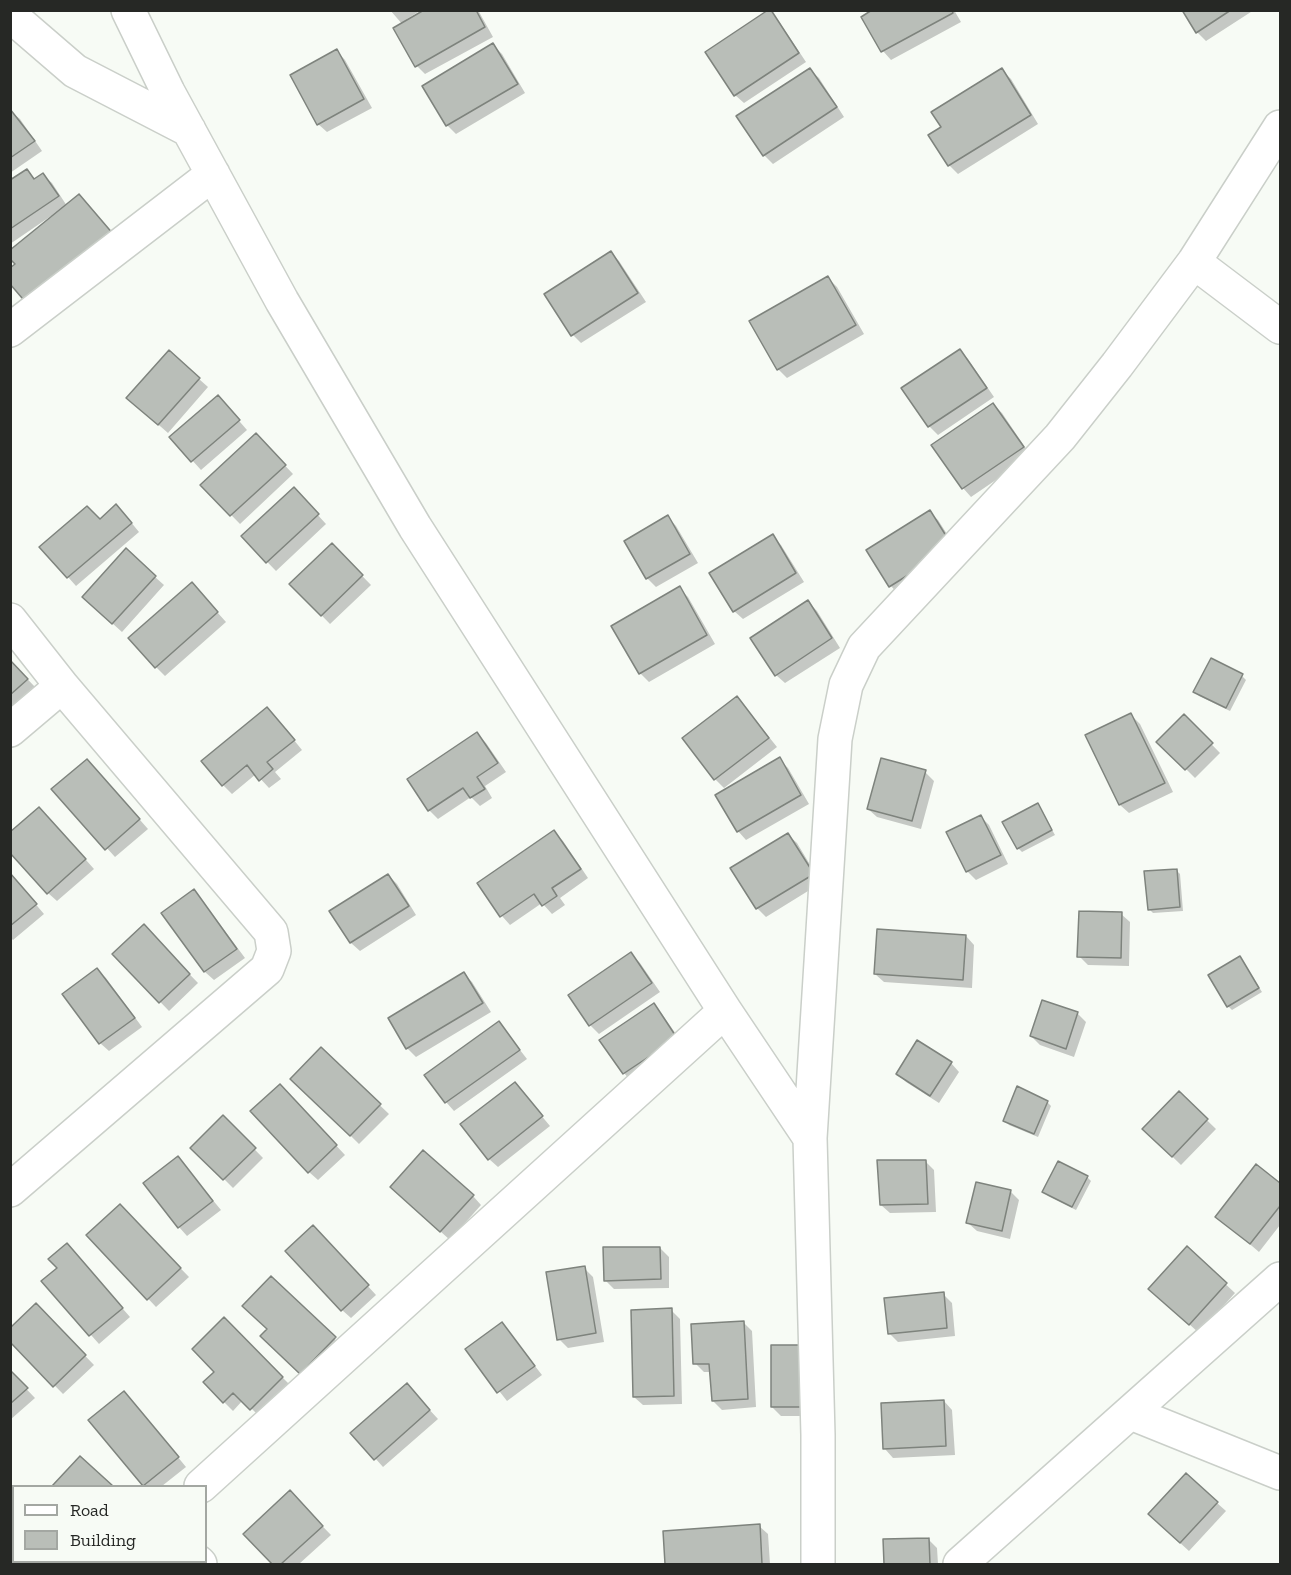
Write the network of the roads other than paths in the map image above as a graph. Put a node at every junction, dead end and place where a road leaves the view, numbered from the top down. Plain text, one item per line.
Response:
1 (129, 10) edge
2 (10, 15) edge
3 (1281, 127) edge
4 (189, 130) junction
5 (213, 174) junction
6 (1194, 262) junction
7 (1281, 327) edge
8 (10, 330) edge
9 (10, 620) edge
10 (62, 686) junction
11 (10, 730) edge
12 (726, 1011) junction
13 (810, 1138) junction
14 (10, 1190) edge
15 (1281, 1279) edge
16 (1131, 1413) junction
17 (1281, 1473) edge
18 (202, 1485) edge
19 (818, 1564) edge
20 (960, 1564) edge

1 - 4 street
2 - 4 street
3 - 6 street
4 - 5 street
5 - 8 street
5 - 12 street
6 - 7 street
6 - 13 street
9 - 10 street
10 - 11 street
10 - 14 street
12 - 13 street
12 - 18 street
13 - 19 street
15 - 16 street
16 - 17 street
16 - 20 street

